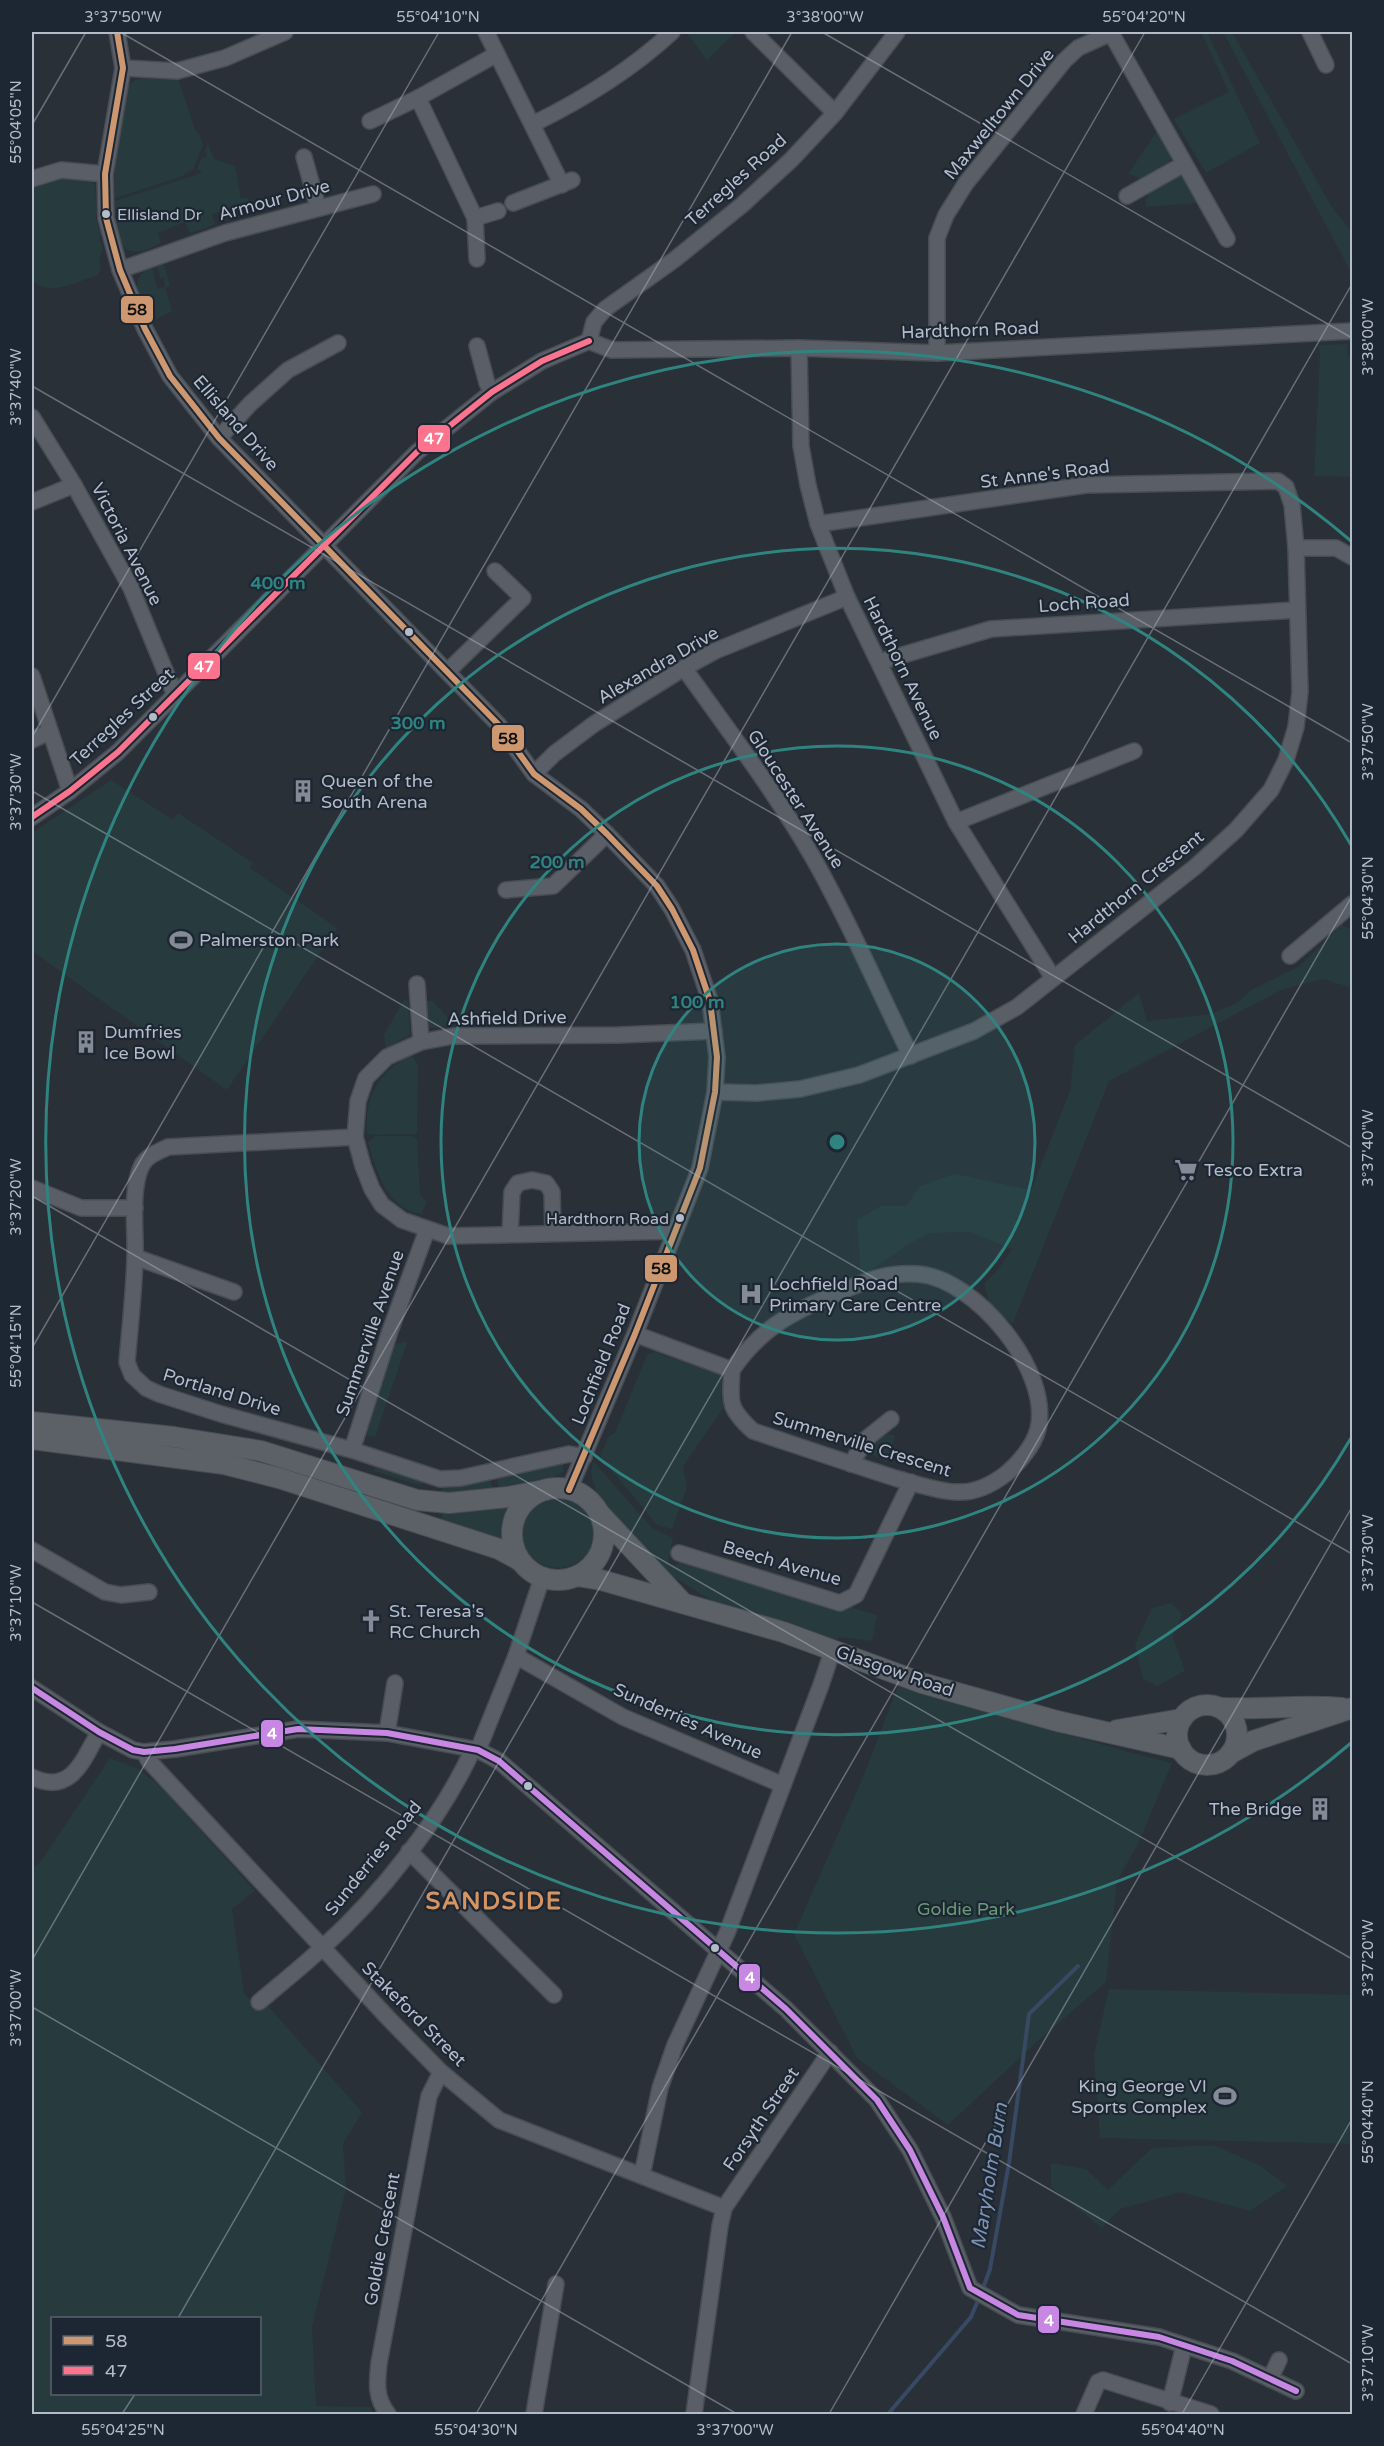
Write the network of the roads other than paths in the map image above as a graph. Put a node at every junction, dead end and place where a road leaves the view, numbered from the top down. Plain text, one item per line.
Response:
1 (117, 32) edge
2 (285, 32) edge
3 (486, 32) edge
4 (672, 32) edge
5 (753, 32) edge
6 (897, 32) edge
7 (1310, 32) edge
8 (497, 54) junction
9 (1326, 65) dead end
10 (123, 68) junction
11 (418, 98) junction
12 (835, 113) junction
13 (370, 121) dead end
14 (533, 124) junction
15 (304, 157) dead end
16 (1184, 164) junction
17 (105, 174) junction
18 (32, 179) edge
19 (373, 194) dead end
20 (1126, 196) dead end
21 (513, 203) dead end
22 (318, 207) junction
23 (498, 211) dead end
24 (476, 218) junction
25 (1227, 239) dead end
26 (477, 259) dead end
27 (120, 270) junction
28 (1353, 331) edge
29 (589, 341) junction
30 (338, 343) dead end
31 (477, 346) dead end
32 (799, 348) junction
33 (937, 353) junction
34 (492, 392) junction
35 (32, 417) edge
36 (219, 438) junction
37 (1278, 482) joint
38 (74, 485) junction
39 (32, 502) edge
40 (818, 524) junction
41 (324, 545) junction
42 (1296, 548) junction
43 (1353, 557) edge
44 (495, 571) dead end
45 (848, 597) junction
46 (1296, 610) junction
47 (879, 662) junction
48 (684, 668) junction
49 (448, 671) junction
50 (32, 676) edge
51 (175, 695) junction
52 (50, 732) junction
53 (32, 740) edge
54 (1134, 751) dead end
55 (534, 774) junction
56 (69, 790) junction
57 (32, 817) edge
58 (956, 822) junction
59 (607, 834) junction
60 (506, 890) dead end
61 (1353, 904) edge
62 (1290, 956) dead end
63 (1053, 978) junction
64 (417, 984) dead end
65 (714, 1031) junction
66 (421, 1042) junction
67 (911, 1056) junction
68 (715, 1092) junction
69 (355, 1137) junction
70 (32, 1188) edge
71 (135, 1208) junction
72 (427, 1230) junction
73 (675, 1231) junction
74 (553, 1233) junction
75 (510, 1234) junction
76 (135, 1257) junction
77 (234, 1292) dead end
78 (635, 1334) junction
79 (732, 1370) junction
80 (891, 1419) dead end
81 (32, 1422) edge
82 (32, 1439) edge
83 (352, 1450) junction
84 (584, 1458) junction
85 (851, 1464) junction
86 (911, 1482) junction
87 (545, 1490) junction
88 (569, 1490) junction
89 (598, 1512) junction
90 (32, 1550) edge
91 (679, 1553) dead end
92 (519, 1560) junction
93 (577, 1576) junction
94 (542, 1578) junction
95 (149, 1592) dead end
96 (683, 1603) junction
97 (833, 1649) junction
98 (516, 1656) junction
99 (395, 1683) dead end
100 (32, 1688) edge
101 (1222, 1708) junction
102 (1350, 1708) edge
103 (1182, 1719) junction
104 (99, 1732) junction
105 (1109, 1732) junction
106 (387, 1734) junction
107 (476, 1749) junction
108 (1181, 1749) junction
109 (144, 1752) junction
110 (1231, 1753) junction
111 (32, 1778) edge
112 (783, 1785) junction
113 (409, 1851) junction
114 (323, 1948) junction
115 (717, 1952) junction
116 (554, 1995) dead end
117 (259, 2002) dead end
118 (830, 2052) junction
119 (441, 2072) junction
120 (642, 2175) junction
121 (724, 2208) junction
122 (556, 2284) dead end
123 (1184, 2346) junction
124 (1279, 2361) dead end
125 (1270, 2379) junction
126 (1296, 2391) dead end
127 (1170, 2403) junction
128 (388, 2415) edge
129 (534, 2415) edge
130 (694, 2415) edge
131 (1084, 2415) edge
132 (1211, 2415) edge

1 - 10 street, Ellisland Drive
2 - 10 street
3 - 8 street
4 - 14 street
5 - 12 street
6 - 12 street, Terregles Road
7 - 9 street
8 - 11 street
8 - 14 street
10 - 17 street, Ellisland Drive
11 - 13 street
11 - 24 street
12 - 29 street, Terregles Road
14 - 21 street
15 - 22 street
16 - 20 street
16 - 25 street, Maxwelltown Drive
16 - 33 street, Maxwelltown Drive
17 - 18 street
17 - 27 street, Ellisland Drive
19 - 22 street, Armour Drive
22 - 27 street, Armour Drive
23 - 24 street
24 - 26 street
27 - 36 street, Ellisland Drive
28 - 33 street, Hardthorn Road
29 - 32 street, Hardthorn Road
29 - 34 street, Terregles Street
30 - 36 street
31 - 34 street
32 - 33 street, Hardthorn Road
32 - 40 street, Hardthorn Avenue
34 - 41 street, Terregles Street
35 - 38 street, Victoria Avenue
36 - 41 street, Ellisland Drive
37 - 40 street, St Anne's Road
37 - 42 street, Hardthorn Crescent
38 - 39 street
38 - 51 street, Victoria Avenue
40 - 45 street, Hardthorn Avenue
41 - 49 street, Lochfield Road
41 - 51 street, Terregles Street
42 - 43 street
42 - 46 street, Hardthorn Crescent
44 - 49 street
45 - 47 street, Hardthorn Avenue
45 - 48 street, Alexandra Drive
46 - 47 street, Loch Road
46 - 63 street, Hardthorn Crescent
47 - 58 street, Hardthorn Avenue
48 - 55 street, Alexandra Drive
48 - 67 street, Gloucester Avenue
49 - 55 street, Lochfield Road
50 - 52 street
51 - 56 street, Terregles Street
52 - 53 street
52 - 56 street
54 - 58 street
55 - 59 street, Lochfield Road
56 - 57 street, Terregles Street
58 - 63 street, Hardthorn Avenue
59 - 60 street
59 - 65 street, Lochfield Road
61 - 62 street
63 - 67 street, Hardthorn Crescent
64 - 66 street
65 - 66 street, Ashfield Drive
65 - 68 street, Lochfield Road
66 - 69 street, Ashfield Drive
67 - 68 street, Hardthorn Crescent
68 - 73 street, Lochfield Road
69 - 71 street, Portland Drive
69 - 72 street, Ashfield Drive
70 - 71 street
71 - 76 street, Portland Drive
72 - 75 street, Ashfield Drive
72 - 83 street, Summerville Avenue
73 - 74 street, Ashfield Drive
73 - 78 street, Lochfield Road
74 - 75 street, Ashfield Drive
74 - 75 street
76 - 77 street
76 - 83 street, Portland Drive
78 - 79 street
78 - 84 street, Lochfield Road
79 - 85 street, Summerville Crescent
79 - 86 street, Summerville Crescent
80 - 85 street
81 - 87 main road
82 - 92 main road
83 - 84 street, Portland Drive
84 - 88 street, Lochfield Road
85 - 86 street, Summerville Crescent
86 - 91 street, Beech Avenue
87 - 88 main road
87 - 92 main road
88 - 89 main road
89 - 93 main road
89 - 96 main road, Glasgow Road
90 - 95 street
92 - 94 main road
93 - 94 main road
93 - 96 main road, Glasgow Road
94 - 98 street, Sunderries Road
96 - 97 main road, Glasgow Road
97 - 105 main road, Glasgow Road
97 - 112 street
98 - 107 street, Sunderries Road
98 - 112 street, Sunderries Avenue
99 - 106 street
100 - 104 street
101 - 102 main road
101 - 103 main road
101 - 110 main road
102 - 110 main road
103 - 105 main road, Glasgow Road
103 - 108 main road
104 - 109 street
104 - 111 street
105 - 108 main road, Glasgow Road
106 - 107 street
106 - 109 street
107 - 113 street, Sunderries Road
107 - 115 street
108 - 110 main road
109 - 114 street, Stakeford Street
112 - 115 street
113 - 114 street, Sunderries Road
113 - 116 street
114 - 117 street, Sunderries Road
114 - 119 street, Stakeford Street
115 - 118 street
115 - 120 street
118 - 121 street, Forsyth Street
118 - 123 street
119 - 120 street, Stakeford Street
119 - 128 street, Goldie Crescent
120 - 121 street, Stakeford Street
121 - 130 street
122 - 129 street
123 - 125 street
123 - 127 street
124 - 125 street
125 - 126 street
127 - 131 street
127 - 132 street

